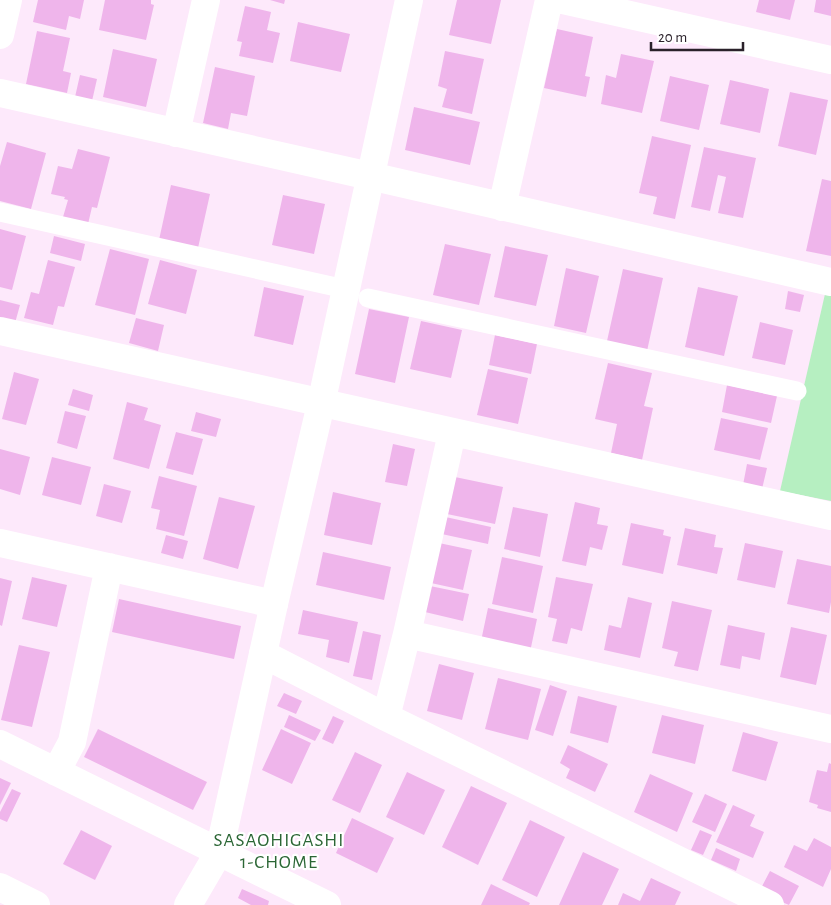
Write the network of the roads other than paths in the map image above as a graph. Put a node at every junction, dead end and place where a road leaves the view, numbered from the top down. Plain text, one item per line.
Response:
1 (8, 0) edge
2 (206, 0) edge
3 (409, 0) edge
4 (549, 0) edge
5 (563, 0) edge
6 (0, 35) edge
7 (831, 60) edge
8 (0, 93) edge
9 (176, 133) junction
10 (370, 176) junction
11 (502, 207) junction
12 (0, 212) edge
13 (831, 282) edge
14 (357, 294) junction
15 (0, 332) edge
16 (797, 391) dead end
17 (321, 404) junction
18 (452, 433) junction
19 (831, 516) edge
20 (0, 543) edge
21 (109, 567) junction
22 (274, 604) junction
23 (407, 634) junction
24 (263, 654) junction
25 (386, 717) junction
26 (831, 729) edge
27 (0, 744) edge
28 (56, 772) junction
29 (219, 852) junction
30 (0, 887) edge
31 (36, 905) edge
32 (188, 905) edge
33 (327, 905) edge
34 (770, 905) edge

1 - 6 street
2 - 9 street
3 - 10 street
4 - 11 street
5 - 7 street
8 - 9 street
9 - 10 street
10 - 11 street
10 - 14 street
11 - 13 street
12 - 14 lane
14 - 16 lane
14 - 17 street
15 - 17 street
17 - 18 street
17 - 22 street
18 - 19 street
18 - 23 street
20 - 21 street
21 - 22 street
21 - 28 street
22 - 24 street
23 - 25 street
23 - 26 street
24 - 25 street
24 - 29 street
25 - 34 street
27 - 28 street
28 - 29 street
29 - 32 street
29 - 33 street
30 - 31 street

